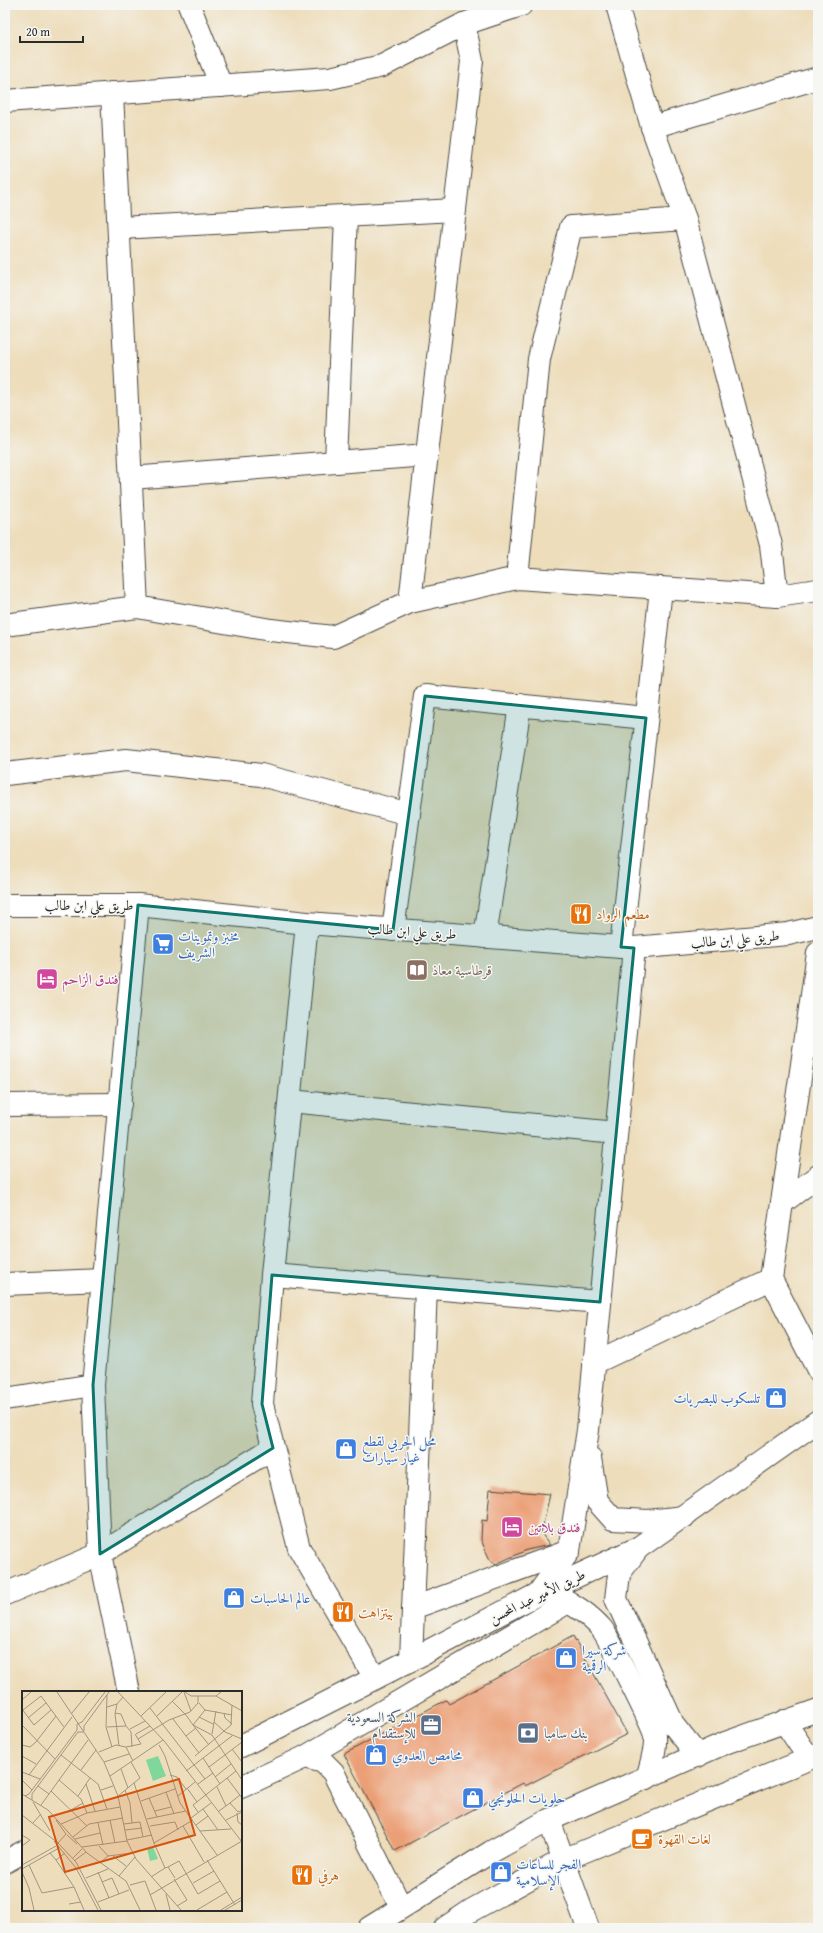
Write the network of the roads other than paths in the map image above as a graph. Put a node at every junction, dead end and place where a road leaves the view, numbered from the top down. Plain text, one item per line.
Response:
1 (189, 5) edge
2 (521, 5) edge
3 (618, 5) edge
4 (464, 24) junction
5 (818, 78) edge
6 (221, 86) junction
7 (112, 94) junction
8 (5, 101) edge
9 (652, 127) junction
10 (455, 210) junction
11 (346, 216) junction
12 (685, 219) junction
13 (119, 228) junction
14 (427, 455) junction
15 (336, 462) junction
16 (131, 478) junction
17 (517, 578) junction
18 (661, 589) junction
19 (818, 590) edge
20 (777, 596) junction
21 (410, 602) junction
22 (137, 607) junction
23 (5, 625) edge
24 (520, 705) junction
25 (646, 718) junction
26 (5, 774) edge
27 (409, 814) junction
28 (5, 905) edge
29 (138, 905) junction
30 (307, 923) junction
31 (818, 927) edge
32 (393, 930) junction
33 (485, 937) junction
34 (627, 948) junction
35 (818, 953) edge
36 (290, 1101) junction
37 (120, 1104) junction
38 (5, 1105) edge
39 (616, 1133) junction
40 (818, 1176) edge
41 (782, 1203) junction
42 (272, 1275) junction
43 (771, 1279) junction
44 (103, 1280) junction
45 (5, 1284) edge
46 (426, 1288) junction
47 (600, 1302) junction
48 (594, 1363) junction
49 (818, 1370) edge
50 (93, 1385) junction
51 (5, 1399) edge
52 (818, 1422) edge
53 (588, 1430) junction
54 (273, 1448) junction
55 (684, 1517) junction
56 (638, 1548) junction
57 (569, 1551) junction
58 (100, 1554) junction
59 (542, 1592) junction
60 (5, 1594) edge
61 (568, 1602) junction
62 (413, 1608) junction
63 (411, 1660) junction
64 (375, 1678) junction
65 (129, 1691) edge
66 (818, 1710) edge
67 (784, 1721) junction
68 (242, 1745) edge
69 (698, 1756) junction
70 (305, 1757) junction
71 (814, 1757) edge
72 (647, 1778) junction
73 (242, 1787) edge
74 (549, 1820) junction
75 (22, 1853) edge
76 (563, 1860) junction
77 (5, 1862) edge
78 (401, 1907) junction
79 (474, 1919) edge
80 (369, 1928) edge
81 (445, 1928) edge
82 (588, 1928) edge

1 - 6 street
2 - 4 street
3 - 9 street
4 - 6 street
4 - 10 street
5 - 9 street
6 - 7 street
7 - 8 street
7 - 13 street
9 - 12 street
10 - 11 street
10 - 14 street
11 - 13 street
11 - 15 street
12 - 17 street
12 - 20 street
13 - 16 street
14 - 15 street
14 - 21 street
15 - 16 street
16 - 22 street
17 - 18 street
17 - 21 street
18 - 20 street
18 - 25 street
19 - 20 street
21 - 22 street
22 - 23 street
24 - 25 street
24 - 27 street
24 - 33 street
25 - 34 street
26 - 27 street
27 - 32 street
28 - 29 street, طريق علي ابن طالب
29 - 30 street, طريق علي ابن طالب
29 - 37 street
30 - 32 street, طريق علي ابن طالب
30 - 36 street
31 - 34 street, طريق علي ابن طالب
32 - 33 street, طريق علي ابن طالب
33 - 34 street, طريق علي ابن طالب
34 - 39 street
35 - 41 street
36 - 39 street
36 - 42 street
37 - 38 street
37 - 44 street
39 - 47 street
40 - 41 street
41 - 43 street
42 - 46 street
42 - 54 street
43 - 48 street
43 - 49 street
44 - 45 street
44 - 50 street
46 - 47 street
46 - 62 street
47 - 48 street
48 - 53 street
50 - 51 street
50 - 58 street
52 - 55 street, طريق الأمير عبد المحسن
53 - 55 street
53 - 57 street
54 - 58 street
54 - 64 street
55 - 56 street, طريق الأمير عبد المحسن
56 - 59 street, طريق الأمير عبد المحسن
56 - 69 street
57 - 59 street
57 - 62 street
58 - 60 street
58 - 65 street
59 - 61 street
59 - 63 street, طريق الأمير عبد المحسن
61 - 70 street
61 - 72 street
62 - 63 street
63 - 64 street, طريق الأمير عبد المحسن
64 - 68 street, طريق الأمير عبد المحسن
66 - 67 street
67 - 69 street
67 - 71 street
69 - 72 street
70 - 73 street
70 - 78 street
71 - 76 street
72 - 74 street
74 - 76 street
74 - 78 street
75 - 77 street
76 - 79 street
76 - 82 street
78 - 80 street
79 - 81 street

